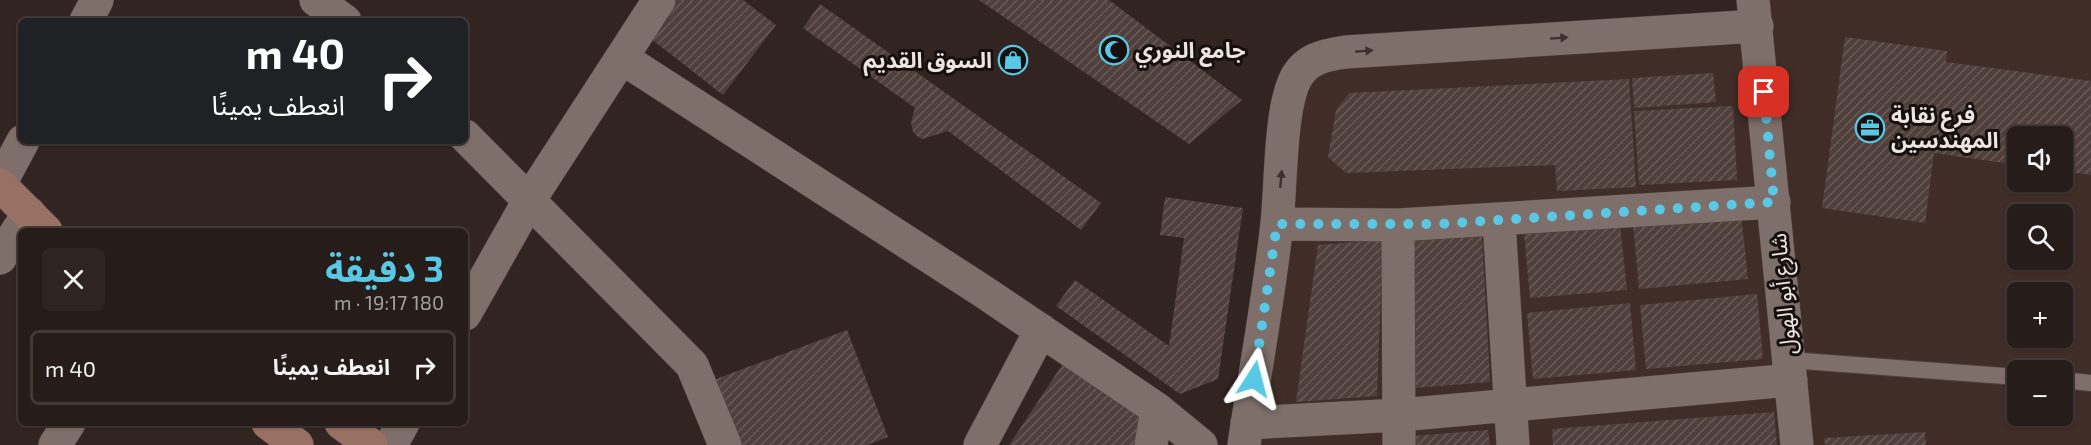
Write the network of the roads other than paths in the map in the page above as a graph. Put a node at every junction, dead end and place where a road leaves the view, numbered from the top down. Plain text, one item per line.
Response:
1 (97, 0) edge
2 (316, 0) edge
3 (659, 0) edge
4 (1755, 13) edge
5 (88, 18) edge
6 (341, 18) edge
7 (622, 58) junction
8 (468, 139) edge
9 (21, 144) edge
10 (0, 185) edge
11 (530, 199) junction
12 (1774, 202) junction
13 (1499, 221) junction
14 (38, 222) edge
15 (1277, 224) junction
16 (1398, 225) junction
17 (18, 241) edge
18 (0, 258) edge
19 (468, 309) edge
20 (1041, 330) junction
21 (1790, 370) junction
22 (2007, 377) edge
23 (2073, 381) edge
24 (2091, 382) edge
25 (1510, 405) junction
26 (1157, 410) junction
27 (67, 426) edge
28 (272, 426) edge
29 (344, 426) edge
30 (401, 426) edge
31 (1399, 430) edge
32 (1246, 434) edge
33 (55, 445) edge
34 (297, 445) edge
35 (371, 445) edge
36 (391, 445) edge
37 (725, 445) edge
38 (980, 445) edge
39 (1151, 445) edge
40 (1201, 445) edge
41 (1513, 445) edge
42 (1797, 445) edge

1 - 5 street
2 - 6 street
3 - 7 street
4 - 12 street, شارع أبو الهول
15 -> 4 street
7 - 11 street
7 - 20 street
8 - 11 street
9 - 10 street
10 - 14 main road
11 - 19 street
11 - 37 street
12 - 13 street
12 - 21 street, شارع أبو الهول
13 - 16 street
13 - 25 street
15 - 16 street
15 - 32 street
16 - 31 street
17 - 18 street
20 - 26 street
20 - 38 street
21 - 22 lane
21 - 25 street
21 - 42 street, شارع أبو الهول
23 - 24 lane
25 - 31 street
25 - 41 street
26 - 39 street
26 - 40 street
27 - 33 street
28 - 34 main road
29 - 35 main road
30 - 36 street
31 - 32 street

